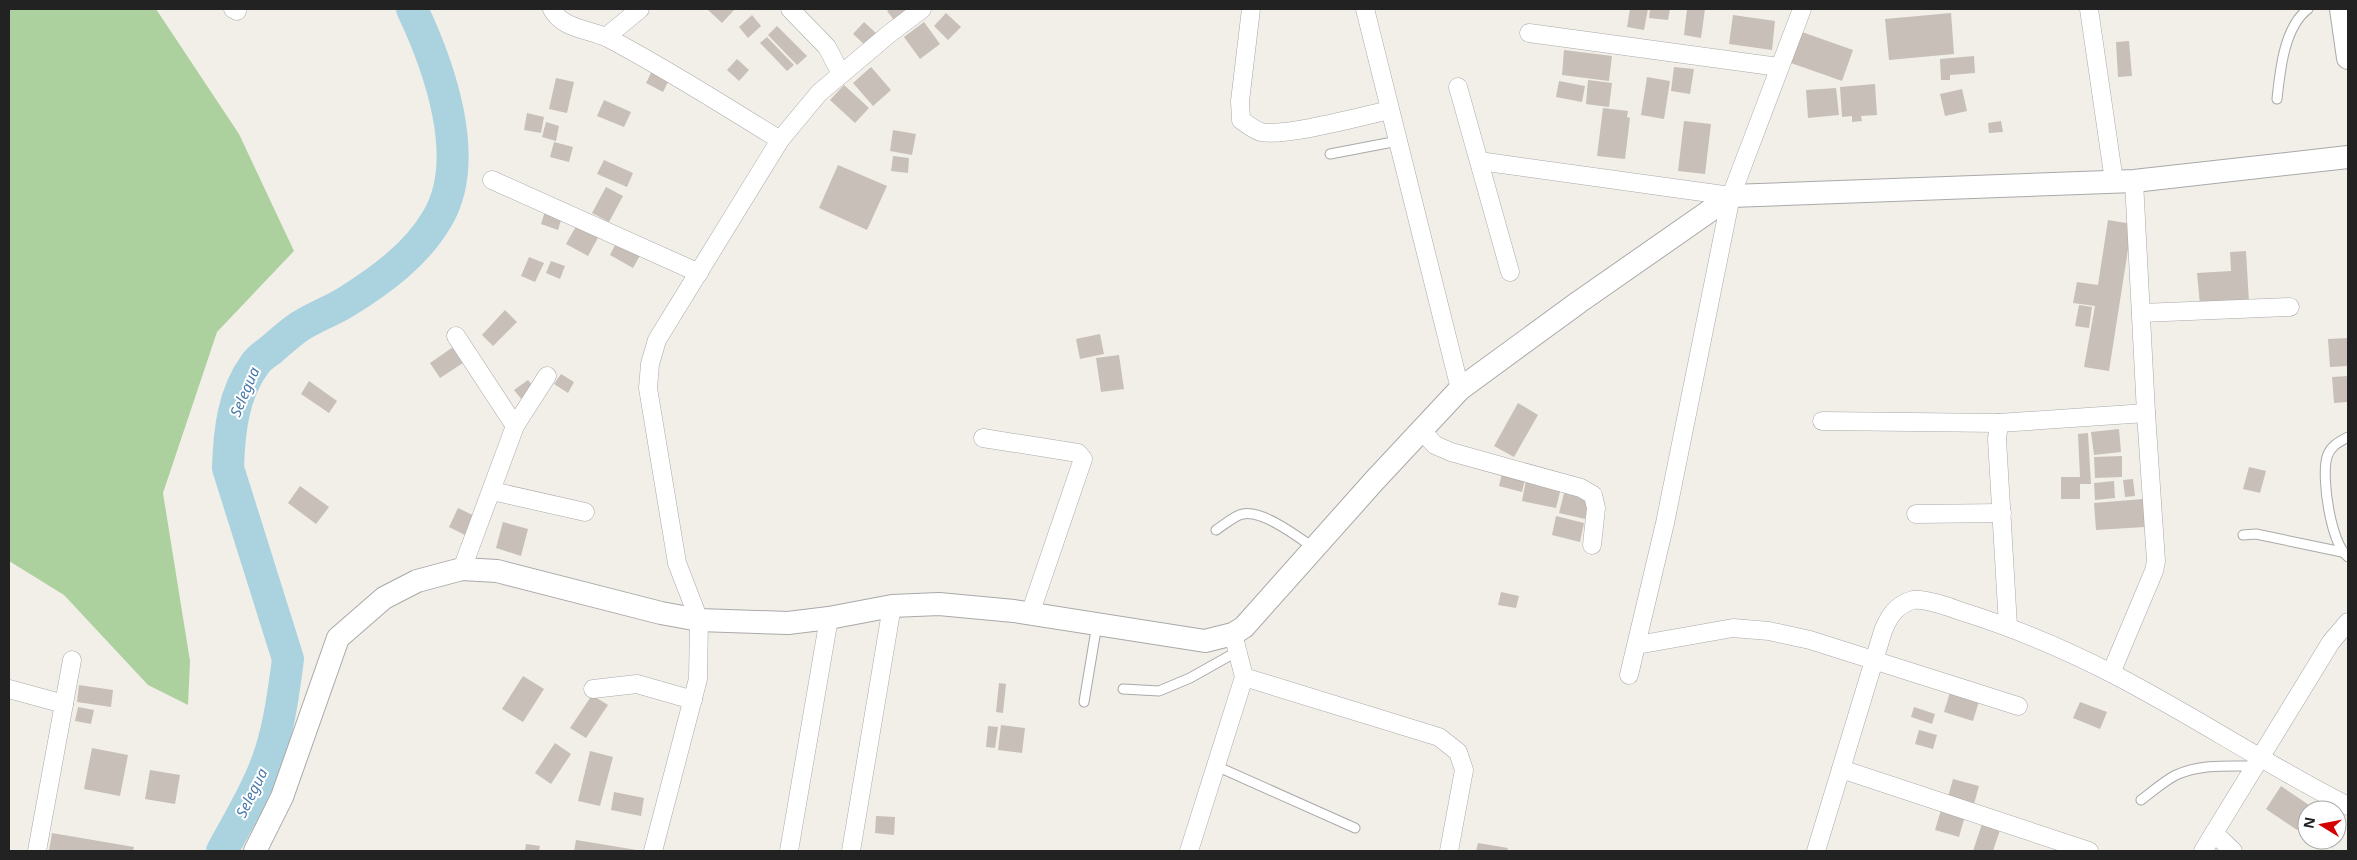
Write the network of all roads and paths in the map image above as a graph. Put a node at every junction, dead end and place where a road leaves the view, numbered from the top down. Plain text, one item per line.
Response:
1 (552, 9) edge
2 (640, 9) edge
3 (790, 9) edge
4 (922, 9) edge
5 (1251, 9) edge
6 (1365, 9) edge
7 (1802, 9) edge
8 (2089, 9) edge
9 (2308, 9) edge
10 (2340, 9) edge
11 (1529, 33) dead end
12 (606, 37) junction
13 (2348, 58) edge
14 (1778, 67) junction
15 (841, 74) junction
16 (1458, 87) dead end
17 (2277, 99) dead end
18 (1390, 110) junction
19 (780, 140) junction
20 (1398, 141) junction
21 (1330, 154) dead end
22 (2348, 157) edge
23 (1479, 161) junction
24 (492, 180) dead end
25 (2124, 181) junction
26 (1731, 196) junction
27 (1510, 272) dead end
28 (699, 273) junction
29 (2290, 307) dead end
30 (2141, 313) junction
31 (456, 336) dead end
32 (547, 376) dead end
33 (1460, 389) junction
34 (2146, 413) junction
35 (1822, 421) dead end
36 (1999, 423) junction
37 (515, 426) junction
38 (1421, 430) junction
39 (2348, 437) edge
40 (983, 438) dead end
41 (492, 491) junction
42 (585, 512) dead end
43 (2002, 513) junction
44 (1916, 514) dead end
45 (1216, 530) dead end
46 (2243, 535) dead end
47 (1592, 545) dead end
48 (1314, 548) junction
49 (2345, 554) edge
50 (462, 569) junction
51 (892, 606) junction
52 (1030, 614) junction
53 (829, 618) junction
54 (699, 620) junction
55 (2348, 622) edge
56 (1097, 624) junction
57 (2008, 626) junction
58 (1236, 643) junction
59 (1637, 645) junction
60 (72, 660) dead end
61 (1873, 660) junction
62 (2111, 673) junction
63 (1629, 675) dead end
64 (1244, 677) junction
65 (9, 689) edge
66 (1123, 689) dead end
67 (592, 690) dead end
68 (693, 700) junction
69 (1084, 702) dead end
70 (64, 704) junction
71 (2018, 706) dead end
72 (2256, 762) junction
73 (1216, 766) junction
74 (1841, 769) junction
75 (2141, 800) dead end
76 (2348, 806) edge
77 (1355, 828) dead end
78 (2214, 833) junction
79 (37, 851) edge
80 (255, 851) edge
81 (653, 851) edge
82 (789, 851) edge
83 (851, 851) edge
84 (1189, 851) edge
85 (1449, 851) edge
86 (1816, 851) edge
87 (2089, 851) edge
88 (2203, 851) edge
89 (2234, 851) edge

1 - 12 street
2 - 12 street
3 - 15 street
4 - 15 street
5 - 18 street
6 - 18 street
7 - 14 street
8 - 25 street
9 - 17 lane
10 - 13 street
11 - 14 street
12 - 19 street
14 - 26 street
15 - 19 street
16 - 23 street
18 - 20 street
19 - 28 street
20 - 21 lane
20 - 33 street
22 - 25 street
23 - 26 street
23 - 27 street
24 - 28 street
25 - 26 street
25 - 30 street
26 - 33 street
26 - 59 street
28 - 54 street
29 - 30 street
30 - 34 street
31 - 37 street
32 - 37 street
33 - 38 street
34 - 36 street
34 - 62 street
35 - 36 street
36 - 43 street
37 - 41 street
38 - 47 street
38 - 48 street
39 - 49 lane
40 - 52 street
41 - 42 street
41 - 50 street
43 - 44 street
43 - 57 street
45 - 48 lane
46 - 49 lane
48 - 58 street
50 - 54 street
50 - 80 street
51 - 52 street
51 - 53 street
51 - 83 street
52 - 56 street
53 - 54 street
53 - 82 street
54 - 68 street
55 - 72 street
56 - 58 street
56 - 69 lane
57 - 61 street
57 - 62 street
58 - 64 street
58 - 66 lane
59 - 61 street
59 - 63 street
60 - 70 street
61 - 71 street
61 - 74 street
62 - 72 street
64 - 73 street
64 - 85 street
65 - 70 street
67 - 68 street
68 - 81 street
70 - 79 street
72 - 75 lane
72 - 76 street
72 - 78 street
73 - 77 lane
73 - 84 street
74 - 86 street
74 - 87 street
78 - 88 street
78 - 89 street

